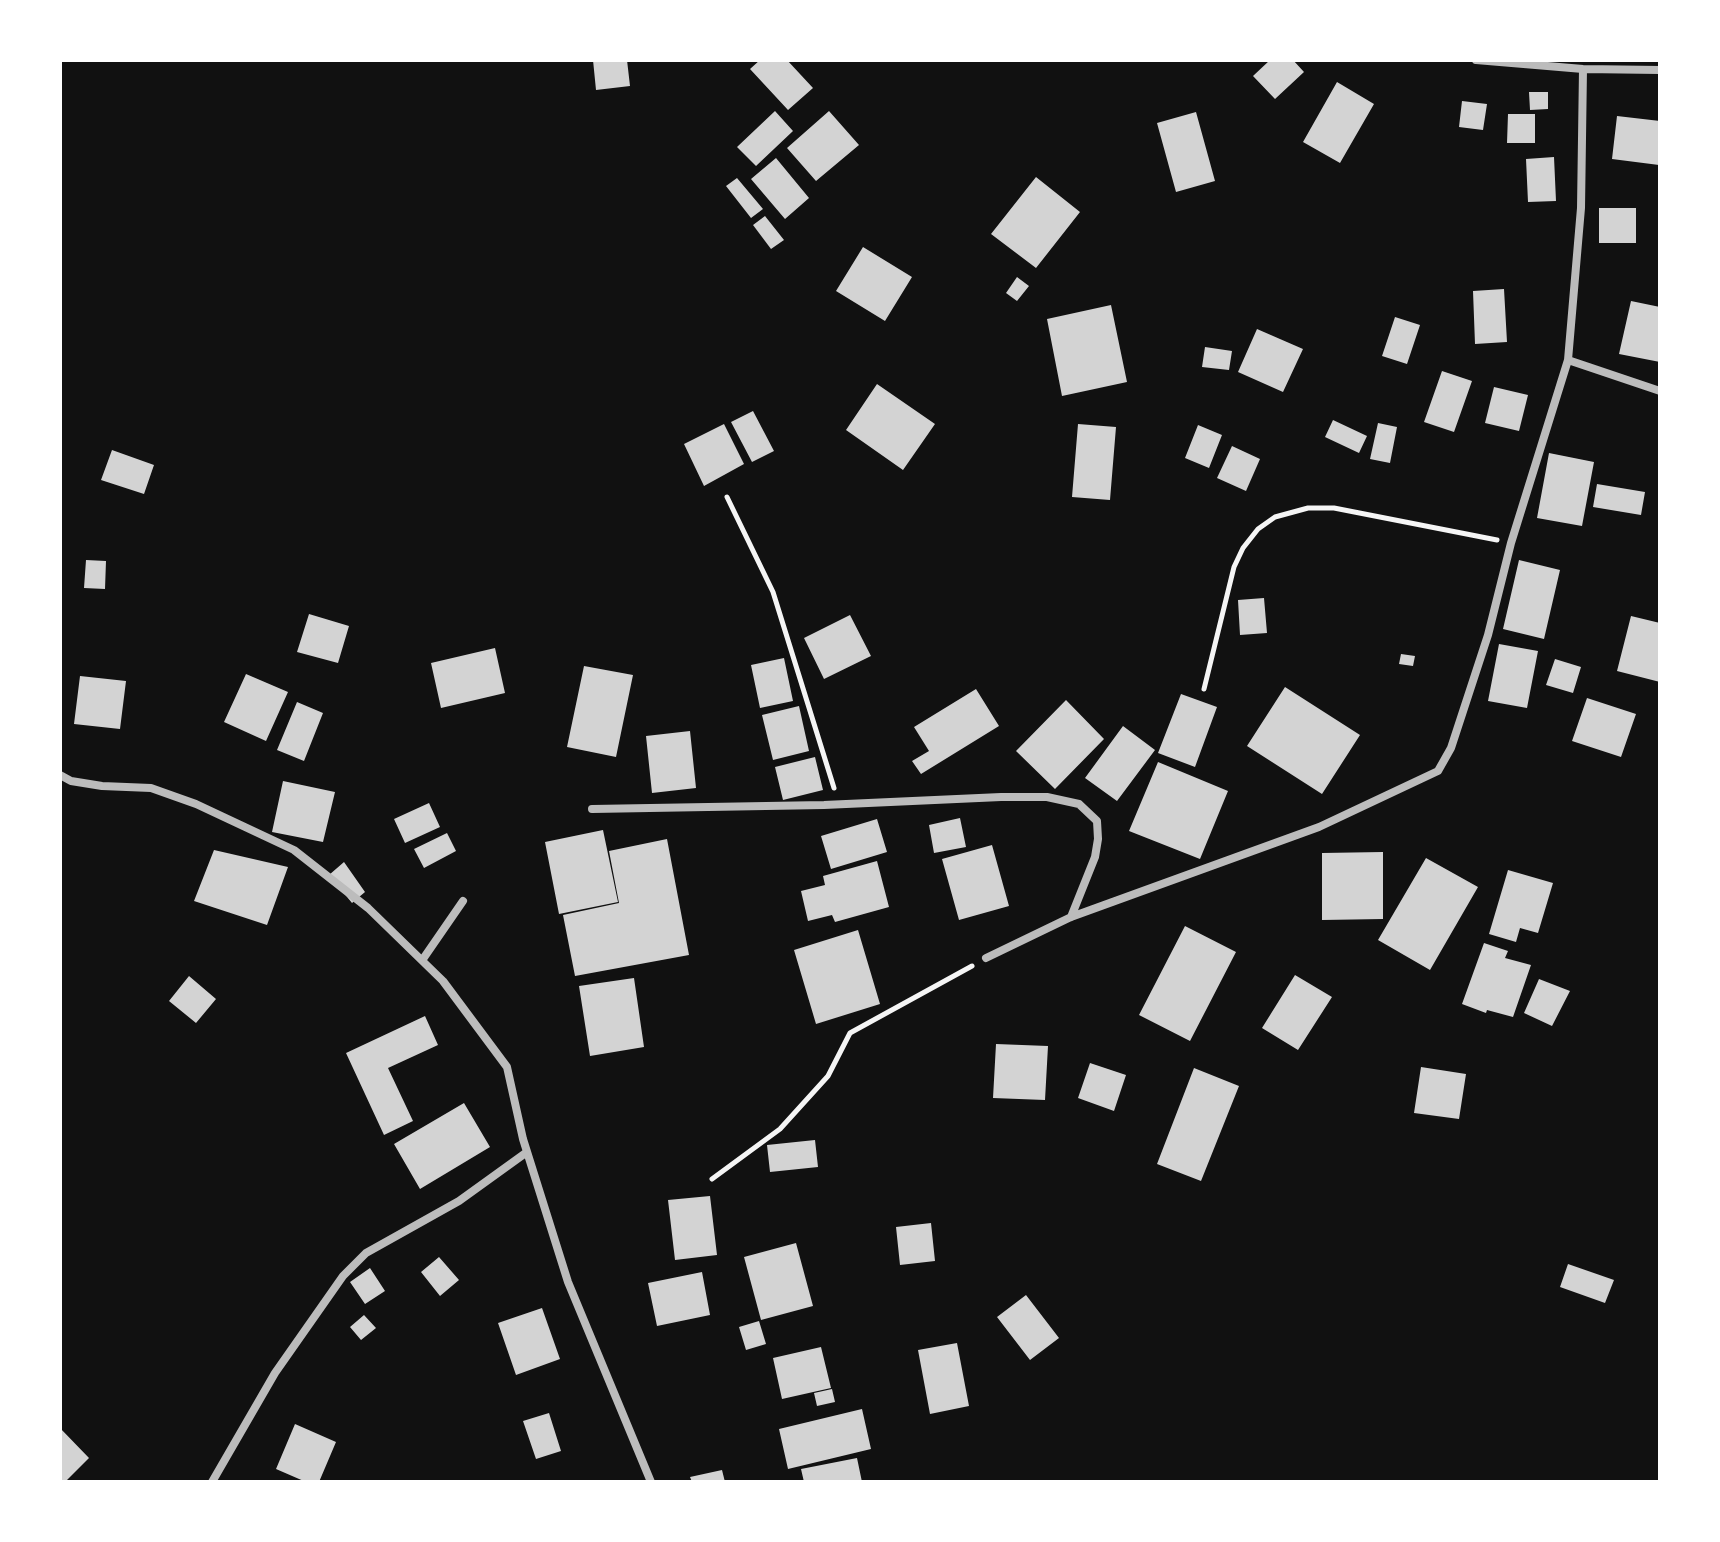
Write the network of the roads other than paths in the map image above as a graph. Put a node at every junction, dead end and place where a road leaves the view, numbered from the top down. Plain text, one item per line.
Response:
1 (1476, 60) edge
2 (1583, 69) junction
3 (1660, 70) edge
4 (1568, 360) junction
5 (1660, 391) edge
6 (60, 775) edge
7 (592, 809) dead end
8 (463, 901) dead end
9 (1071, 917) junction
10 (986, 958) road end
11 (423, 959) junction
12 (527, 1152) junction
13 (212, 1482) edge
14 (651, 1482) edge

1 - 2 street
2 - 3 street
2 - 4 street
4 - 5 street
4 - 9 street
6 - 11 street
7 - 9 street
8 - 11 street
9 - 10 street
11 - 12 street
12 - 13 street
12 - 14 street

